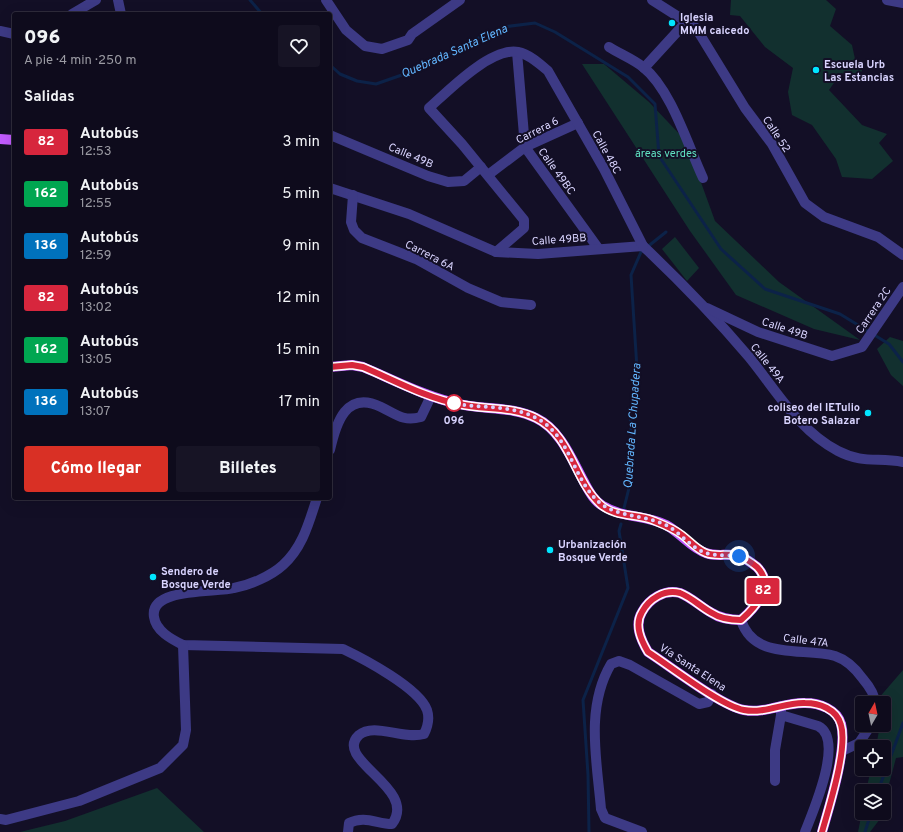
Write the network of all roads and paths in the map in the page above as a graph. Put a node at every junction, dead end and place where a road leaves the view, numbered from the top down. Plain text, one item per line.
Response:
1 (96, 0) edge
2 (118, 0) edge
3 (326, 0) edge
4 (460, 0) edge
5 (652, 0) edge
6 (887, 0) edge
7 (903, 3) edge
8 (75, 12) edge
9 (121, 12) edge
10 (687, 21) junction
11 (0, 31) edge
12 (12, 34) edge
13 (609, 47) dead end
14 (517, 52) junction
15 (644, 68) junction
16 (578, 123) junction
17 (332, 136) edge
18 (0, 139) edge
19 (12, 140) edge
20 (525, 147) junction
21 (481, 167) junction
22 (488, 176) junction
23 (703, 178) dead end
24 (332, 189) edge
25 (354, 195) junction
26 (598, 248) junction
27 (645, 248) junction
28 (496, 252) junction
29 (903, 255) edge
30 (903, 287) edge
31 (531, 305) dead end
32 (703, 307) junction
33 (862, 347) joint
34 (332, 367) edge
35 (431, 396) junction
36 (332, 442) edge
37 (903, 462) edge
38 (316, 500) edge
39 (741, 620) junction
40 (183, 645) junction
41 (712, 694) junction
42 (874, 696) edge
43 (781, 711) junction
44 (866, 732) edge
45 (842, 751) junction
46 (775, 781) dead end
47 (0, 819) edge
48 (348, 832) edge
49 (642, 832) edge
50 (805, 832) edge
51 (822, 832) edge

1 - 8 street
2 - 9 street
3 - 4 street
5 - 10 street, Calle 52
6 - 7 street
10 - 15 street
10 - 29 street, Calle 52
11 - 12 street
13 - 15 street
14 - 16 street, Calle 48C
14 - 20 street, Calle 49BC
14 - 21 street
15 - 23 street
16 - 20 street, Carrera 6
16 - 27 street, Calle 48C
17 - 21 street, Calle 49B
18 - 19 main road
20 - 22 street, Carrera 6
20 - 26 street, Calle 49BC
21 - 22 street
22 - 28 street
24 - 25 street, Calle 49BB
25 - 28 street, Calle 49BB
25 - 31 street, Carrera 6A
26 - 27 street, Calle 49BB
26 - 28 street, Calle 49BB
27 - 32 street
30 - 33 street, Carrera 2C
32 - 33 street, Calle 49B
32 - 37 street, Calle 49A
34 - 35 main road
35 - 36 street
35 - 39 main road
38 - 40 street
39 - 41 main road, Vía Santa Elena
39 - 42 street, Calle 47A
40 - 47 street
40 - 48 street
41 - 43 main road, Vía Santa Elena
41 - 49 street
43 - 45 main road, Vía Santa Elena
43 - 46 street
43 - 50 street
44 - 45 street
45 - 51 main road, Vía Santa Elena

